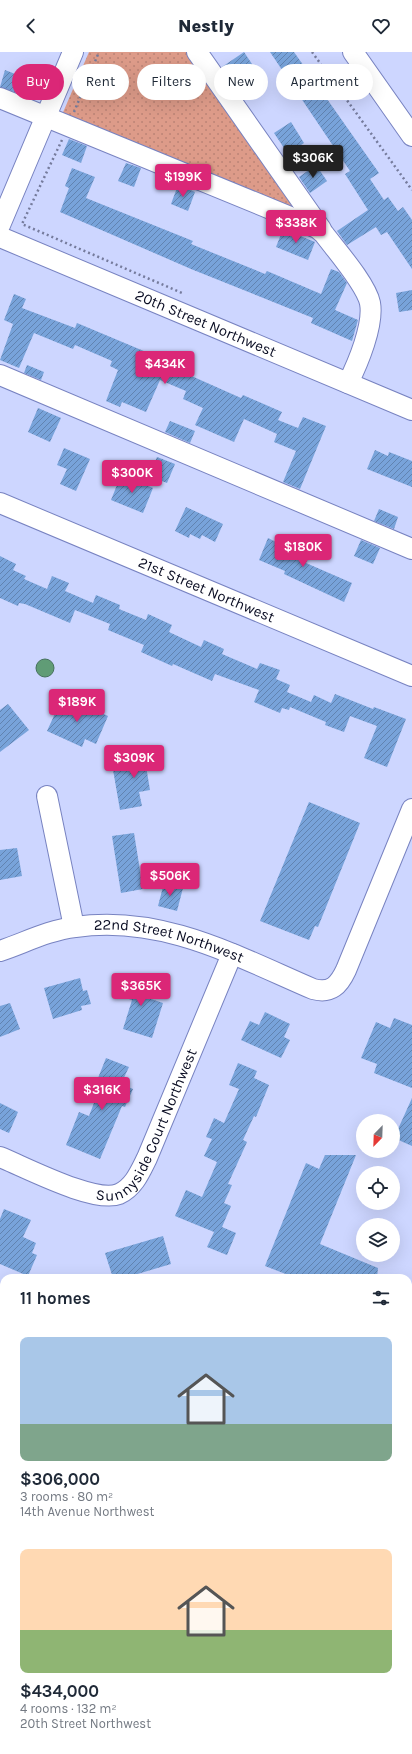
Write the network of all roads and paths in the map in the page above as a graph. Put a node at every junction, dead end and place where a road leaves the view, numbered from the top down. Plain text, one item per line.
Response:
1 (73, 52) edge
2 (99, 52) edge
3 (197, 52) edge
4 (312, 52) edge
5 (353, 52) edge
6 (0, 98) edge
7 (46, 118) junction
8 (68, 127) junction
9 (412, 136) edge
10 (412, 190) edge
11 (0, 226) edge
12 (324, 234) junction
13 (0, 237) edge
14 (189, 296) dead end
15 (0, 375) edge
16 (348, 383) junction
17 (412, 410) edge
18 (0, 503) edge
19 (412, 549) edge
20 (412, 676) edge
21 (47, 796) dead end
22 (412, 809) edge
23 (74, 927) junction
24 (0, 951) edge
25 (232, 954) junction
26 (0, 1157) edge

1 - 7 street
2 - 8 path
3 - 12 street
4 - 10 path
5 - 9 street
6 - 7 street
7 - 8 street
7 - 11 street
8 - 12 street
8 - 14 path
12 - 16 street
13 - 16 street, 20th Street Northwest
15 - 19 street
16 - 17 street, 20th Street Northwest
18 - 20 street, 21st Street Northwest
21 - 23 street
22 - 25 street, 22nd Street Northwest
23 - 24 street, 22nd Street Northwest
23 - 25 street, 22nd Street Northwest
25 - 26 street, Sunnyside Court Northwest

